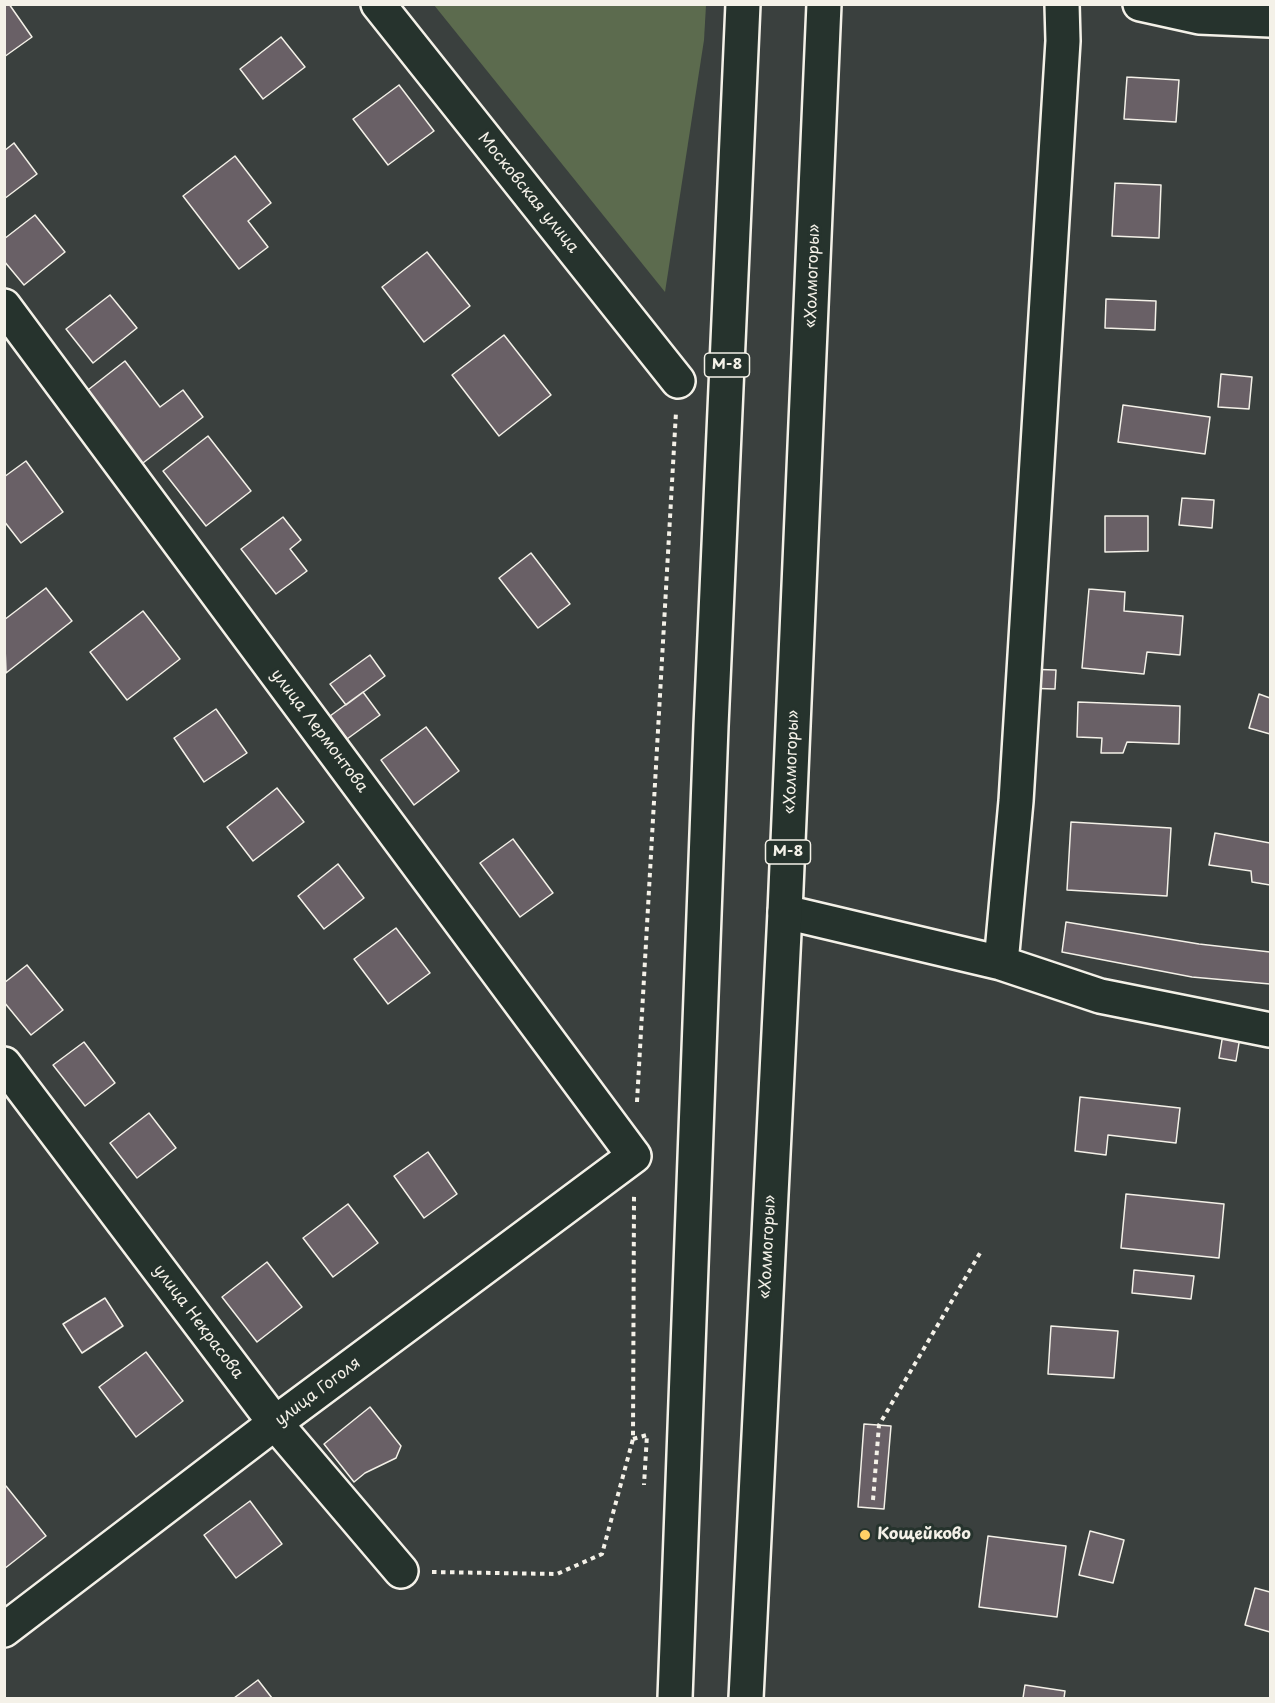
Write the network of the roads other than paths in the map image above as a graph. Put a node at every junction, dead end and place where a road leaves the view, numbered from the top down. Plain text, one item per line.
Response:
1 (378, 4) edge
2 (743, 4) edge
3 (824, 4) edge
4 (1062, 4) edge
5 (1140, 4) edge
6 (1270, 20) edge
7 (4, 306) edge
8 (678, 381) road end
9 (785, 912) junction
10 (1001, 963) junction
11 (1270, 1030) edge
12 (4, 1064) edge
13 (634, 1156) joint
14 (275, 1424) junction
15 (401, 1571) road end
16 (4, 1630) edge
17 (675, 1698) edge
18 (746, 1698) edge

1 - 8 main road, Московская улица
2 - 17 main road, М-8
3 - 9 main road, «Холмогоры» / М-8
4 - 10 main road
5 - 6 main road
7 - 13 main road, улица Лермонтова
9 - 10 main road
9 - 18 main road, «Холмогоры» / М-8
10 - 11 main road
12 - 14 main road, улица Некрасова
13 - 14 main road, улица Гоголя
14 - 15 main road, улица Некрасова
14 - 16 main road, улица Гоголя

